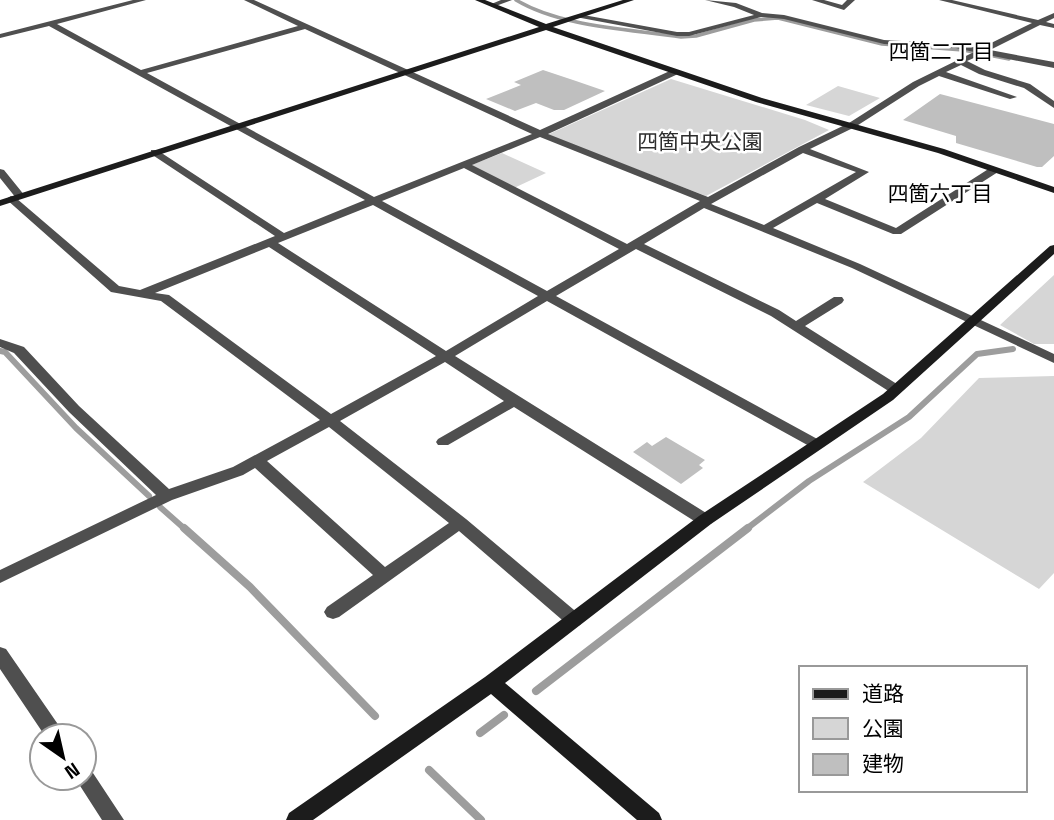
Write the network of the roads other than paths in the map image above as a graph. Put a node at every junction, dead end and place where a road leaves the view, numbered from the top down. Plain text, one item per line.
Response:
1 (142, 0) edge
2 (248, 0) edge
3 (479, 0) edge
4 (508, 0) edge
5 (630, 0) edge
6 (709, 0) edge
7 (816, 0) edge
8 (852, 0) edge
9 (943, 0) edge
10 (493, 5) junction
11 (844, 8) junction
12 (761, 15) junction
13 (1054, 15) edge
14 (578, 17) junction
15 (1039, 22) junction
16 (50, 23) junction
17 (810, 24) junction
18 (306, 26) junction
19 (1054, 26) edge
20 (544, 27) junction
21 (0, 36) edge
22 (979, 54) junction
23 (962, 62) junction
24 (1054, 65) edge
25 (403, 71) junction
26 (675, 72) junction
27 (138, 73) junction
28 (939, 73) junction
29 (1013, 97) dead end
30 (1054, 105) edge
31 (235, 125) junction
32 (852, 125) junction
33 (540, 134) junction
34 (802, 149) junction
35 (154, 152) junction
36 (465, 165) junction
37 (994, 170) junction
38 (0, 172) edge
39 (1054, 190) edge
40 (10, 199) edge
41 (817, 199) junction
42 (375, 201) junction
43 (706, 202) junction
44 (764, 229) junction
45 (283, 237) junction
46 (269, 242) junction
47 (631, 246) junction
48 (1054, 248) edge
49 (140, 295) junction
50 (546, 297) junction
51 (838, 300) dead end
52 (972, 321) junction
53 (796, 326) junction
54 (0, 343) edge
55 (446, 356) junction
56 (1054, 359) edge
57 (895, 389) junction
58 (514, 401) junction
59 (330, 420) junction
60 (443, 442) dead end
61 (817, 444) junction
62 (257, 461) junction
63 (167, 496) junction
64 (705, 520) junction
65 (460, 523) junction
66 (385, 576) junction
67 (0, 577) edge
68 (333, 612) dead end
69 (573, 620) junction
70 (0, 654) edge
71 (492, 682) junction
72 (46, 722) edge
73 (95, 792) edge
74 (114, 820) edge
75 (296, 820) edge
76 (652, 820) edge

1 - 16 street
2 - 18 street
3 - 10 street
4 - 10 street
5 - 14 street
6 - 12 street
7 - 11 street
8 - 11 street
9 - 15 street
10 - 20 street
11 - 17 street
12 - 14 street
12 - 17 street
13 - 15 street
14 - 20 street
15 - 19 street
15 - 22 street
16 - 21 street
16 - 27 street
17 - 22 street
18 - 25 street
18 - 27 street
20 - 25 street
20 - 26 street
22 - 23 street
22 - 24 street
23 - 28 street
23 - 30 street
25 - 31 street
25 - 33 street
26 - 32 street
26 - 33 street
27 - 31 street
28 - 29 street
28 - 32 street
31 - 35 street
31 - 42 street
32 - 34 street
32 - 37 street
33 - 36 street
33 - 43 street
34 - 41 street
34 - 43 street
35 - 40 street
35 - 45 street
36 - 42 street
36 - 47 street
37 - 39 street
37 - 41 street
38 - 40 street
40 - 49 street
41 - 44 street
42 - 45 street
42 - 50 street
43 - 44 street
43 - 47 street
44 - 52 street
45 - 46 street
46 - 49 street
46 - 55 street
47 - 50 street
47 - 53 street
48 - 52 street
49 - 59 street
50 - 55 street
50 - 61 street
51 - 53 street
52 - 56 street
52 - 57 street
53 - 57 street
54 - 63 street
55 - 58 street
55 - 59 street
57 - 61 street
58 - 60 street
58 - 64 street
59 - 62 street
59 - 65 street
61 - 64 street
62 - 63 street
62 - 66 street
63 - 67 street
64 - 69 street
65 - 66 street
65 - 69 street
66 - 68 street
69 - 71 street
70 - 72 street
71 - 75 street
71 - 76 street
73 - 74 street

